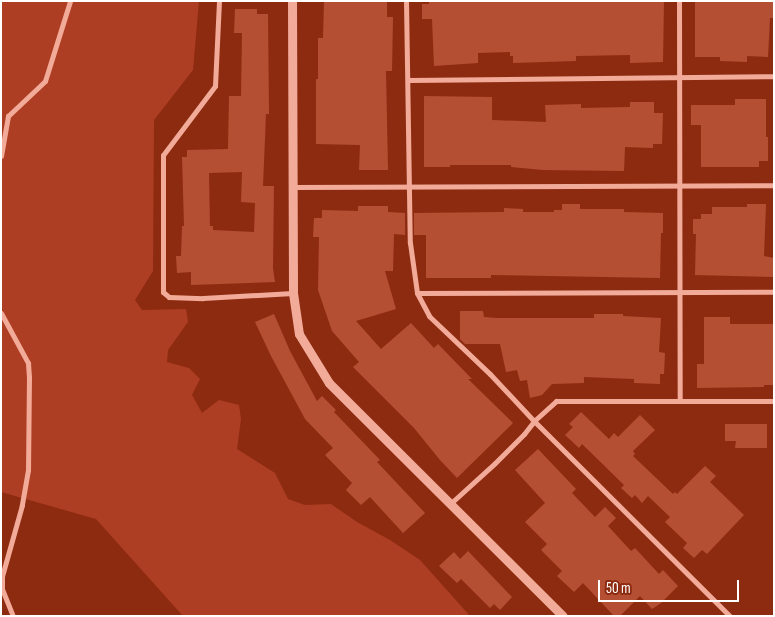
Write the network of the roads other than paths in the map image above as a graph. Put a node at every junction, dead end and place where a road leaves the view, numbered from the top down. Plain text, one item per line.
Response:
1 (70, 1) edge
2 (219, 1) edge
3 (292, 1) edge
4 (406, 1) edge
5 (679, 1) edge
6 (774, 76) edge
7 (678, 78) junction
8 (408, 80) junction
9 (1, 156) edge
10 (408, 184) junction
11 (678, 185) junction
12 (774, 185) edge
13 (293, 187) junction
14 (679, 292) junction
15 (774, 292) edge
16 (293, 293) junction
17 (417, 293) junction
18 (1, 313) edge
19 (680, 399) junction
20 (774, 401) edge
21 (534, 421) junction
22 (451, 503) junction
23 (13, 616) edge
24 (563, 616) edge
25 (730, 616) edge

1 - 9 street
2 - 16 street
3 - 13 street
4 - 8 street
5 - 7 street
6 - 7 street
7 - 8 street
7 - 11 street
8 - 10 street
10 - 11 street
10 - 13 street
10 - 17 street
11 - 12 street
11 - 14 street
13 - 16 street
14 - 15 street
14 - 17 street
14 - 19 street
16 - 22 street
17 - 21 street
18 - 23 street
19 - 20 street
19 - 21 street
21 - 22 street
21 - 25 street
22 - 24 street

